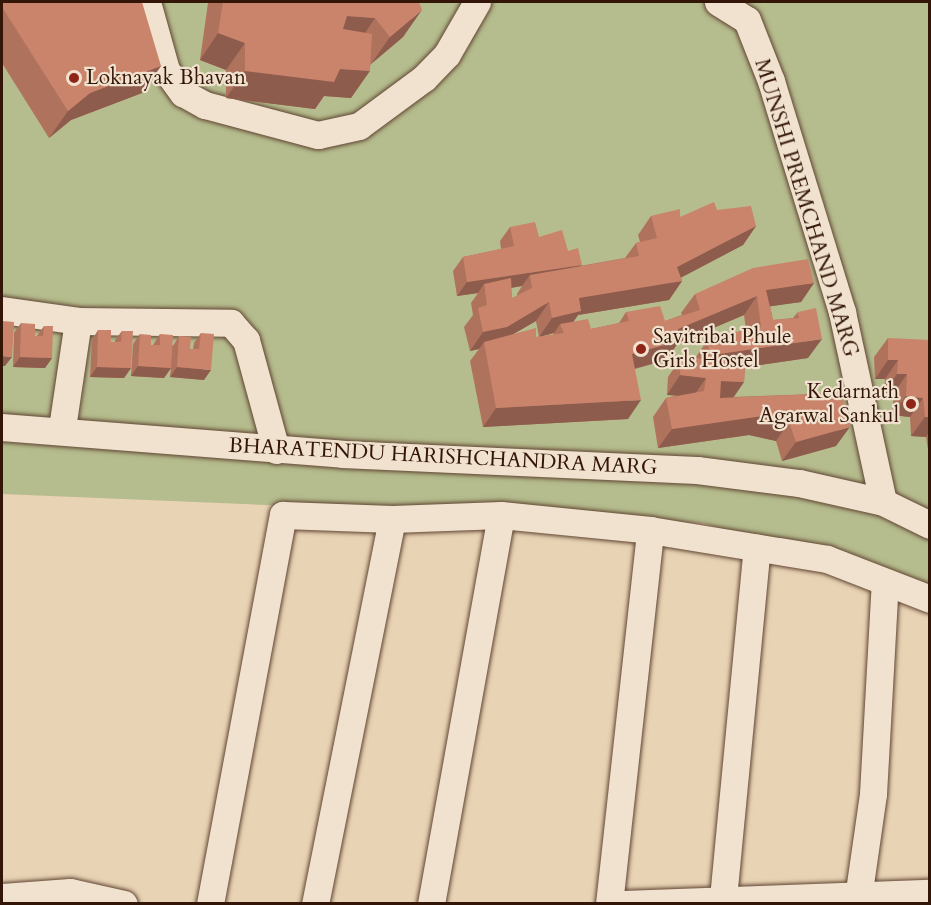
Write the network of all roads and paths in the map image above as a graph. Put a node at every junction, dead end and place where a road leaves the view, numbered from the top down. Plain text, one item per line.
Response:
1 (147, 2) edge
2 (477, 2) edge
3 (718, 2) edge
4 (2, 309) edge
5 (78, 321) junction
6 (2, 427) edge
7 (62, 428) junction
8 (276, 450) junction
9 (883, 502) junction
10 (501, 515) junction
11 (392, 519) junction
12 (930, 525) edge
13 (650, 530) junction
14 (758, 548) junction
15 (885, 582) junction
16 (930, 599) edge
17 (930, 893) edge
18 (2, 897) edge
19 (723, 898) junction
20 (858, 898) junction
21 (124, 903) edge
22 (210, 903) edge
23 (315, 903) edge
24 (431, 903) edge
25 (609, 903) edge
26 (623, 903) edge

1 - 2 street
3 - 9 street, MUNSHI PREMCHAND MARG
4 - 5 street
5 - 7 street
5 - 8 street
6 - 7 street, BHARATENDU HARISHCHANDRA MARG
7 - 8 street, BHARATENDU HARISHCHANDRA MARG
8 - 9 street, BHARATENDU HARISHCHANDRA MARG
9 - 12 street, BHARATENDU HARISHCHANDRA MARG
10 - 11 street
10 - 13 street
10 - 24 street
11 - 22 street
11 - 23 street
13 - 14 street
13 - 25 street
14 - 15 street
14 - 19 street
15 - 16 street
15 - 20 street
17 - 20 street
18 - 21 street
19 - 20 street
19 - 26 street

